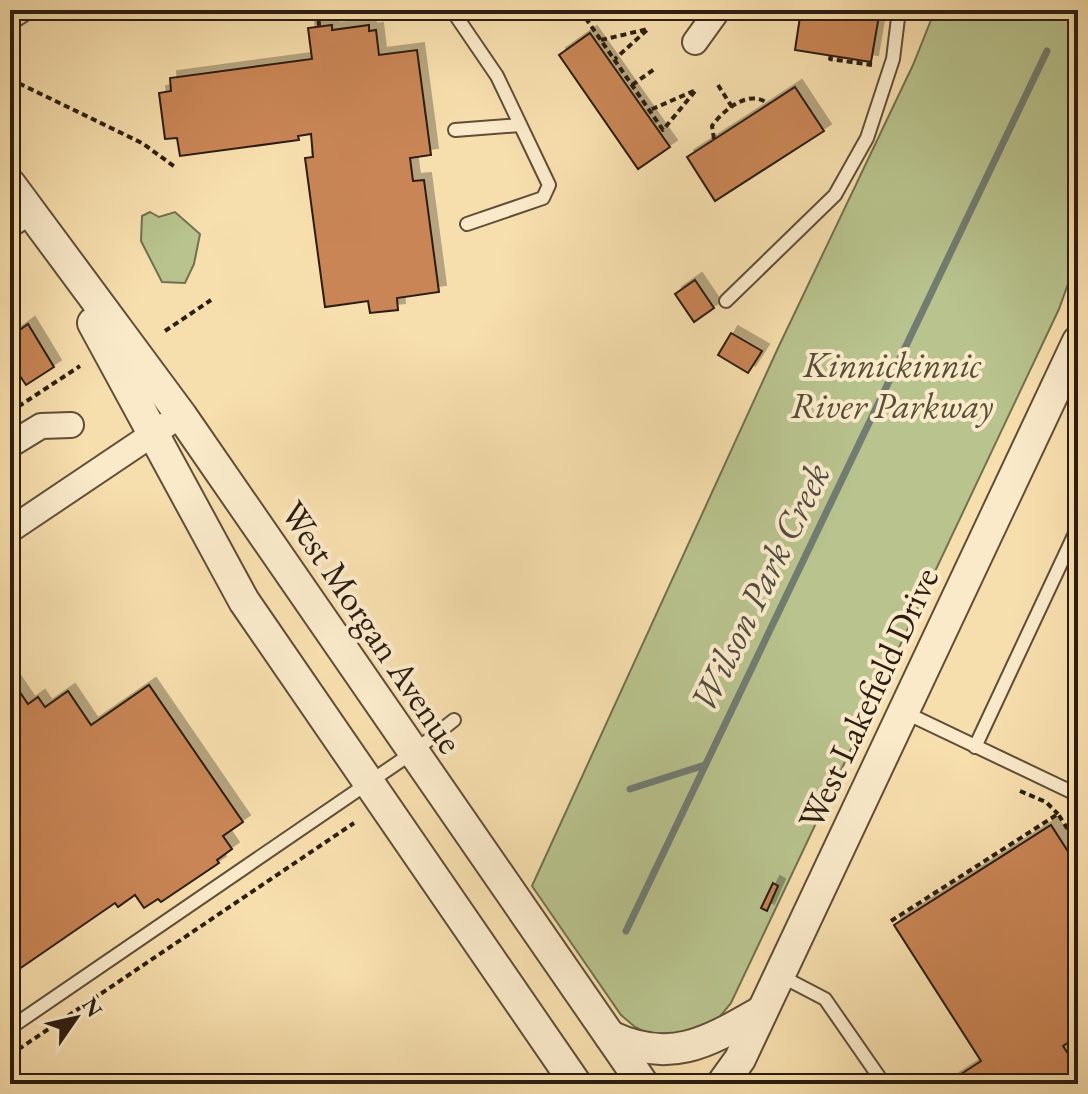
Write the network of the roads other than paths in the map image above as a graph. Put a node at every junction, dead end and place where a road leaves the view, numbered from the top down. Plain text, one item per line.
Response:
1 (21, 10) edge
2 (452, 10) edge
3 (718, 10) edge
4 (899, 10) edge
5 (10, 17) edge
6 (695, 42) dead end
7 (520, 125) junction
8 (455, 130) dead end
9 (10, 184) edge
10 (467, 224) dead end
11 (21, 225) edge
12 (726, 301) dead end
13 (1078, 341) edge
14 (181, 415) junction
15 (71, 425) dead end
16 (155, 433) junction
17 (10, 445) edge
18 (11, 527) edge
19 (1078, 527) edge
20 (904, 712) junction
21 (454, 720) dead end
22 (975, 747) junction
23 (412, 753) junction
24 (368, 784) junction
25 (1078, 795) edge
26 (779, 975) junction
27 (762, 1011) junction
28 (10, 1028) edge
29 (610, 1036) junction
30 (739, 1071) edge
31 (576, 1084) edge
32 (643, 1084) edge
33 (722, 1084) edge
34 (884, 1084) edge

1 - 5 street
2 - 7 lane
3 - 6 street
4 - 12 lane
7 - 8 lane
7 - 10 lane
9 - 11 street, West Morgan Avenue
11 - 14 street, West Morgan Avenue
11 - 16 street, West Morgan Avenue
13 - 20 street, West Lakefield Drive
14 - 16 street
14 - 23 street, West Morgan Avenue
15 - 17 street
16 - 18 street
16 - 24 street, West Morgan Avenue
19 - 22 lane
20 - 22 lane
20 - 26 street, West Lakefield Drive
21 - 23 lane
22 - 25 lane
23 - 24 lane
23 - 29 street, West Morgan Avenue
24 - 28 lane
24 - 31 street, West Morgan Avenue
26 - 27 street, West Lakefield Drive
26 - 34 lane
27 - 29 street
27 - 30 street, West Lakefield Drive
29 - 32 street, West Morgan Avenue
30 - 33 street, West Lakefield Drive

